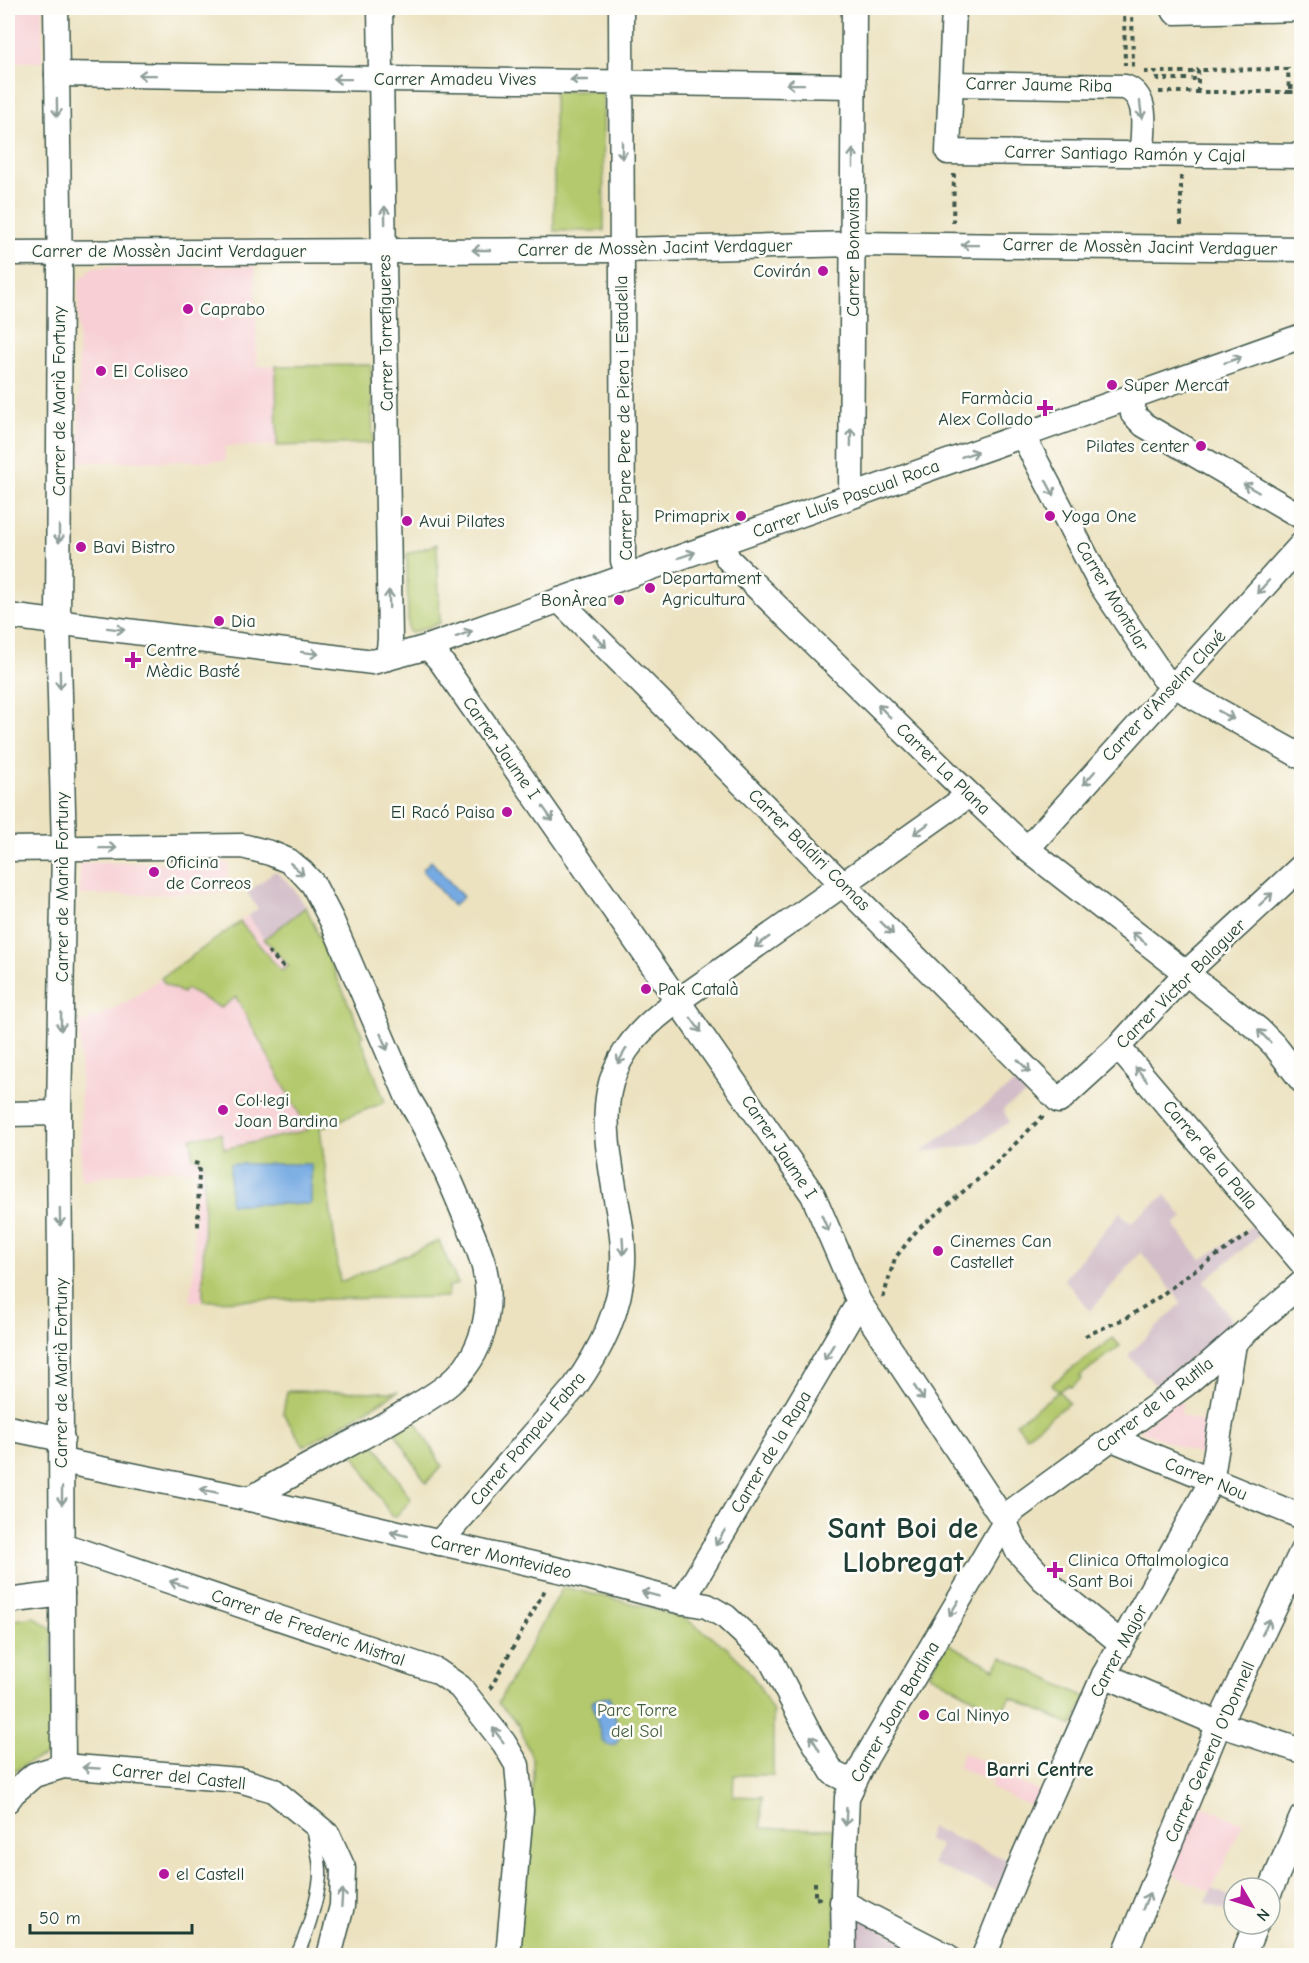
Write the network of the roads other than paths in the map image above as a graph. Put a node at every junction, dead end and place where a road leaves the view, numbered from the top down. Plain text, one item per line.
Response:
1 (56, 8) edge
2 (381, 8) edge
3 (621, 8) edge
4 (854, 8) edge
5 (954, 8) edge
6 (1173, 8) edge
7 (1302, 9) edge
8 (57, 74) junction
9 (383, 79) junction
10 (621, 80) junction
11 (951, 84) junction
12 (854, 86) junction
13 (1142, 154) junction
14 (1302, 156) edge
15 (853, 244) junction
16 (1302, 249) edge
17 (386, 250) junction
18 (622, 250) junction
19 (60, 251) junction
20 (8, 252) edge
21 (1302, 336) edge
22 (1133, 397) junction
23 (1023, 436) junction
24 (851, 496) junction
25 (1302, 517) edge
26 (725, 542) junction
27 (1302, 544) edge
28 (631, 574) junction
29 (559, 600) junction
30 (8, 616) edge
31 (58, 621) junction
32 (428, 647) junction
33 (388, 658) junction
34 (1175, 686) junction
35 (1302, 757) edge
36 (969, 795) junction
37 (64, 848) junction
38 (8, 849) edge
39 (1027, 849) junction
40 (1302, 866) edge
41 (843, 885) junction
42 (1185, 974) junction
43 (678, 1000) junction
44 (1118, 1047) junction
45 (1302, 1081) edge
46 (1059, 1101) joint
47 (59, 1113) junction
48 (8, 1114) edge
49 (1302, 1263) edge
50 (1302, 1282) edge
51 (859, 1302) junction
52 (1234, 1344) junction
53 (8, 1428) edge
54 (1112, 1439) junction
55 (62, 1450) junction
56 (1211, 1482) junction
57 (250, 1499) junction
58 (1302, 1517) edge
59 (1005, 1522) junction
60 (440, 1543) junction
61 (62, 1545) junction
62 (1302, 1551) edge
63 (62, 1594) junction
64 (8, 1601) edge
65 (682, 1602) junction
66 (1121, 1643) junction
67 (1104, 1676) junction
68 (1219, 1724) junction
69 (1302, 1751) edge
70 (517, 1765) junction
71 (63, 1766) junction
72 (855, 1777) junction
73 (8, 1800) edge
74 (1302, 1817) edge
75 (311, 1820) junction
76 (1276, 1876) edge
77 (842, 1902) junction
78 (1251, 1936) edge
79 (296, 1956) edge
80 (329, 1956) edge
81 (491, 1956) edge
82 (508, 1956) edge
83 (844, 1956) edge
84 (947, 1956) edge
85 (984, 1956) edge
86 (1124, 1956) edge
87 (1243, 1956) edge

1 - 8 street, Carrer de Marià Fortuny
2 - 9 street, Carrer Torrefigueres
3 - 10 street, Carrer Pare Pere de Piera i Estadella
4 - 12 street, Carrer Bonavista
5 - 11 street
6 - 7 street
9 -> 8 street, Carrer Amadeu Vives
8 -> 19 street, Carrer de Marià Fortuny
10 -> 9 street, Carrer Amadeu Vives
17 -> 9 street, Carrer Torrefigueres
12 -> 10 street, Carrer Amadeu Vives
10 -> 18 street, Carrer Pare Pere de Piera i Estadella
11 - 13 street, Carrer Santiago Ramón y Cajal
11 -> 13 street, Carrer Jaume Riba
15 -> 12 street, Carrer Bonavista
13 - 14 street, Carrer Santiago Ramón y Cajal
16 -> 15 street, Carrer de Mossèn Jacint Verdaguer
15 - 18 street, Carrer de Mossèn Jacint Verdaguer
24 -> 15 street, Carrer Bonavista
18 -> 17 street, Carrer de Mossèn Jacint Verdaguer
17 - 19 street, Carrer de Mossèn Jacint Verdaguer
33 -> 17 street, Carrer Torrefigueres
18 - 28 street, Carrer Pare Pere de Piera i Estadella
19 - 20 street, Carrer de Mossèn Jacint Verdaguer
19 -> 31 street, Carrer de Marià Fortuny
22 -> 21 street, Carrer Lluís Pascual Roca
22 - 23 street, Carrer Lluís Pascual Roca
25 -> 22 street
24 -> 23 street, Carrer Lluís Pascual Roca
23 -> 34 street, Carrer Montclar
24 - 26 street, Carrer Lluís Pascual Roca
28 -> 26 street, Carrer Lluís Pascual Roca
36 -> 26 street, Carrer La Plana
27 -> 34 street, Carrer d'Anselm Clavé
28 - 29 street, Carrer Lluís Pascual Roca
32 -> 29 street, Carrer Lluís Pascual Roca
29 -> 41 street, Carrer Baldiri Comas
30 - 31 street, Carrer Lluís Pascual Roca
31 -> 33 street, Carrer Lluís Pascual Roca
31 -> 37 street, Carrer de Marià Fortuny
32 - 33 street, Carrer Lluís Pascual Roca
32 -> 43 street, Carrer Jaume I
34 -> 35 street, Carrer Montclar
34 -> 39 street, Carrer d'Anselm Clavé
36 - 39 street, Carrer La Plana
36 -> 41 street, Carrer Pompeu Fabra
37 - 38 street
37 -> 47 street, Carrer de Marià Fortuny
37 -> 57 street
42 -> 39 street, Carrer La Plana
42 -> 40 street, Carrer Victor Balaguer
41 -> 43 street, Carrer Pompeu Fabra
41 -> 46 street, Carrer Baldiri Comas
42 - 44 street, Carrer Victor Balaguer
45 -> 42 street, Carrer La Plana
43 -> 51 street, Carrer Jaume I
43 -> 60 street, Carrer Pompeu Fabra
44 - 46 street, Carrer Victor Balaguer
49 -> 44 street, Carrer de la Palla
47 - 48 street
47 -> 55 street, Carrer de Marià Fortuny
50 - 52 street, Carrer de la Rutlla
51 -> 59 street, Carrer Jaume I
51 -> 65 street, Carrer de la Rapa
52 - 54 street, Carrer de la Rutlla
52 - 56 street, Carrer Major
53 - 55 street, Carrer Montevideo
54 - 56 street, Carrer Nou
54 - 59 street, Carrer de la Rutlla
57 -> 55 street, Carrer Montevideo
55 -> 61 street, Carrer de Marià Fortuny
56 - 58 street, Carrer Nou
56 - 66 street, Carrer Major
60 -> 57 street, Carrer Montevideo
59 - 66 street, Carrer Jaume I
59 -> 72 street, Carrer Joan Bardina
65 -> 60 street, Carrer Montevideo
61 - 63 street, Carrer de Marià Fortuny
70 -> 61 street, Carrer de Frederic Mistral
68 -> 62 street, Carrer General O'Donnell
63 - 64 street
63 - 71 street, Carrer de Marià Fortuny
72 -> 65 street, Carrer Montevideo
66 - 67 street, Carrer Major
67 - 68 street
67 - 85 street, Carrer Major
68 - 69 street
86 -> 68 street, Carrer General O'Donnell
70 - 81 street
70 - 82 street, Carrer de Frederic Mistral
71 - 73 street, Carrer del Castell
75 -> 71 street, Carrer del Castell
72 -> 77 street, Carrer Joan Bardina
74 - 76 street
75 - 79 lane
80 -> 75 street, Carrer del Castell
77 - 83 street, Carrer Joan Bardina
77 - 84 street
78 - 87 street

